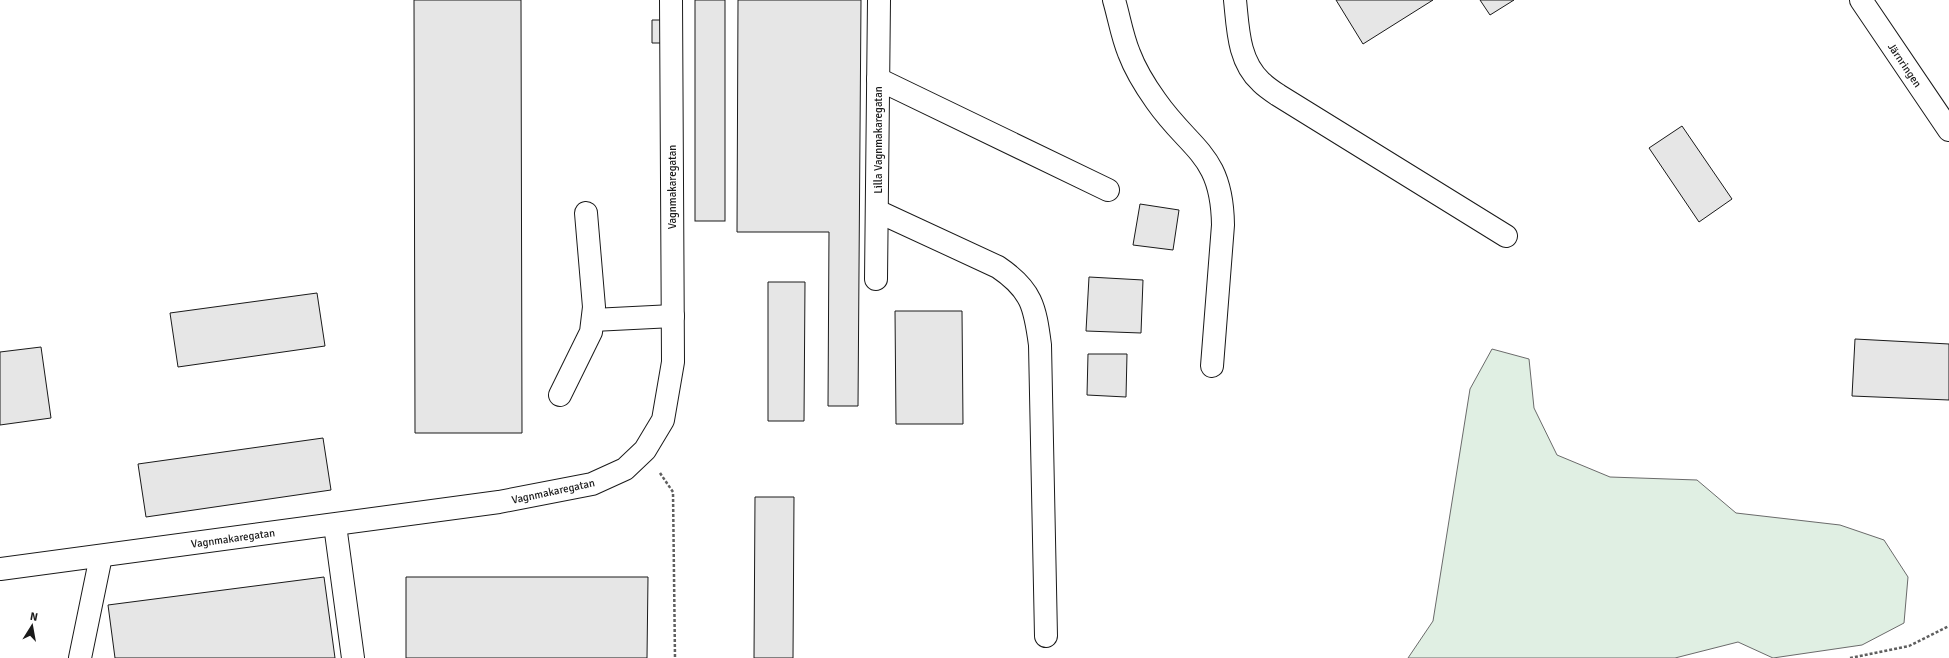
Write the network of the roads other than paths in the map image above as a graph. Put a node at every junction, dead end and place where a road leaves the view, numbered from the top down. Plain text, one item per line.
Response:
1 (671, 0) edge
2 (879, 0) edge
3 (1114, 0) edge
4 (1235, 0) edge
5 (1861, 0) edge
6 (878, 79) junction
7 (1948, 126) edge
8 (1108, 190) dead end
9 (877, 211) junction
10 (586, 213) dead end
11 (1506, 236) dead end
12 (876, 279) dead end
13 (673, 316) junction
14 (593, 320) junction
15 (1212, 366) dead end
16 (560, 396) dead end
17 (336, 524) junction
18 (101, 556) junction
19 (0, 569) edge
20 (1046, 636) dead end
21 (80, 658) edge
22 (352, 658) edge

1 - 13 street, Vagnmakaregatan
2 - 6 street, Lilla Vagnmakaregatan
3 - 15 street
4 - 11 street
5 - 7 street, Järnringen
6 - 8 street
6 - 9 street, Lilla Vagnmakaregatan
9 - 12 street, Lilla Vagnmakaregatan
9 - 20 street
10 - 14 street
13 - 14 street
13 - 17 street, Vagnmakaregatan
14 - 16 street
17 - 18 street, Vagnmakaregatan
17 - 22 street
18 - 19 street, Vagnmakaregatan
18 - 21 street

